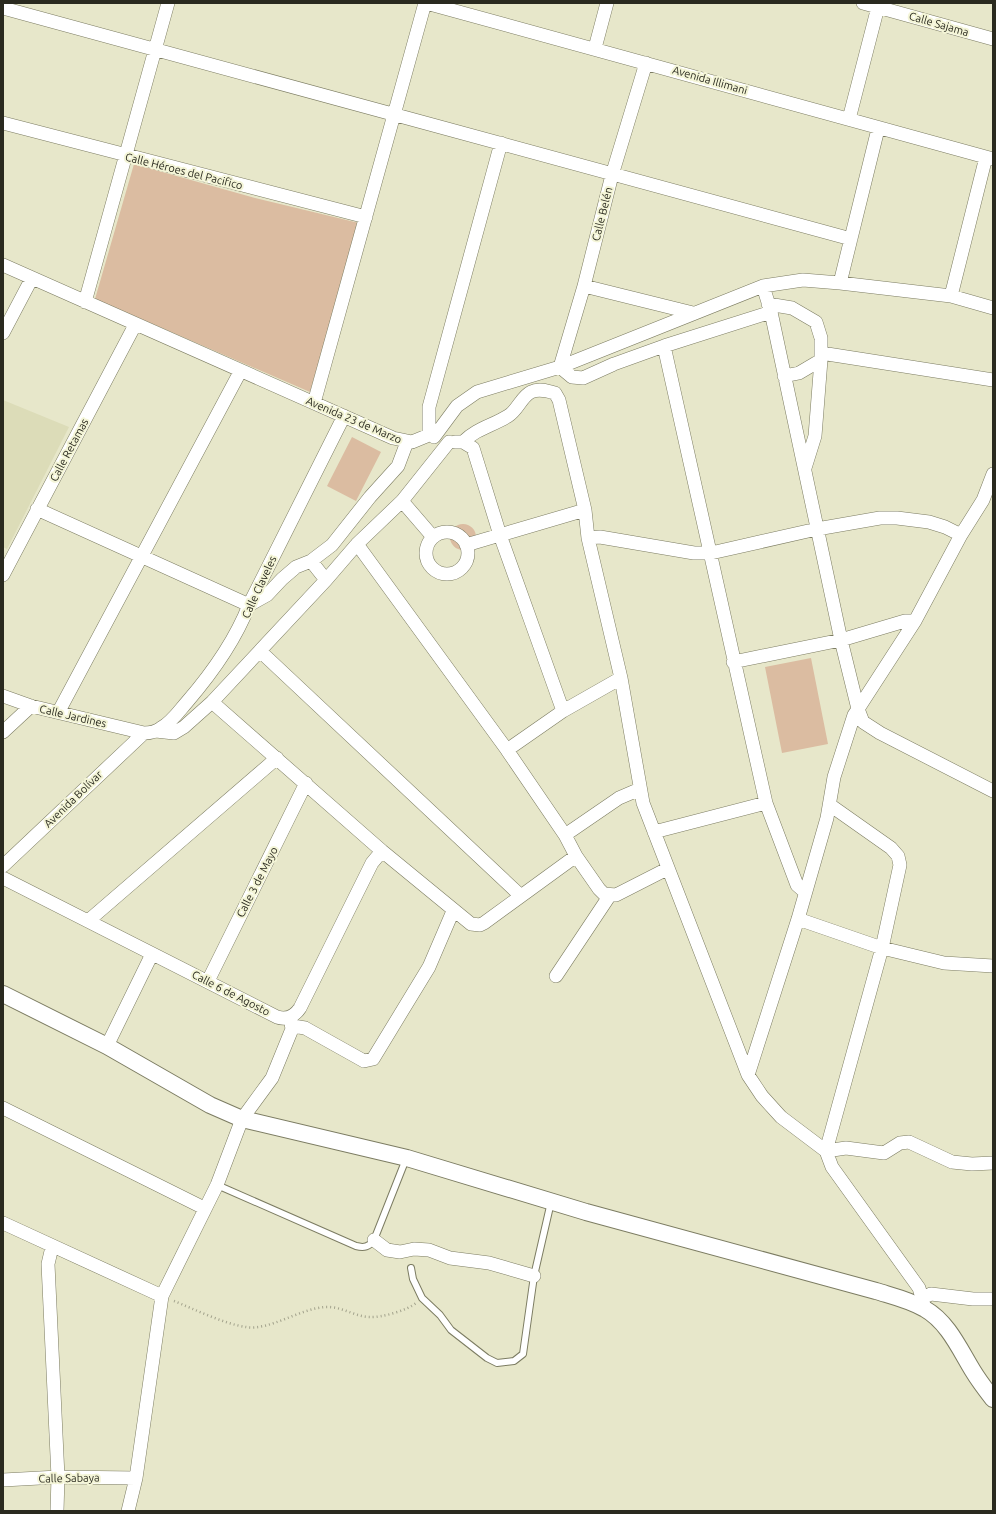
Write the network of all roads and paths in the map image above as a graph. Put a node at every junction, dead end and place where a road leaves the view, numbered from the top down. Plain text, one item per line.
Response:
1 (168, 3) edge
2 (426, 3) edge
3 (607, 3) edge
4 (862, 3) edge
5 (878, 5) edge
6 (3, 8) edge
7 (993, 39) edge
8 (595, 48) junction
9 (155, 51) junction
10 (646, 62) junction
11 (395, 114) junction
12 (849, 119) junction
13 (3, 123) edge
14 (878, 128) junction
15 (501, 143) junction
16 (126, 156) junction
17 (989, 158) edge
18 (612, 175) junction
19 (366, 217) junction
20 (851, 239) junction
21 (3, 266) edge
22 (32, 278) junction
23 (840, 284) junction
24 (584, 286) junction
25 (763, 286) junction
26 (951, 296) junction
27 (85, 302) junction
28 (769, 308) junction
29 (993, 308) edge
30 (692, 313) junction
31 (135, 325) junction
32 (3, 333) edge
33 (664, 346) junction
34 (821, 356) junction
35 (560, 367) junction
36 (240, 372) junction
37 (784, 376) junction
38 (993, 380) edge
39 (314, 403) junction
40 (344, 416) junction
41 (431, 436) junction
42 (407, 442) junction
43 (449, 442) junction
44 (463, 442) junction
45 (805, 470) junction
46 (993, 474) edge
47 (402, 501) junction
48 (37, 509) junction
49 (584, 510) junction
50 (817, 529) junction
51 (500, 535) junction
52 (961, 535) junction
53 (433, 537) junction
54 (588, 538) junction
55 (357, 544) junction
56 (466, 545) junction
57 (711, 553) junction
58 (142, 555) junction
59 (6, 560) edge
60 (312, 561) junction
61 (3, 575) edge
62 (326, 580) junction
63 (249, 605) junction
64 (915, 621) junction
65 (841, 640) junction
66 (260, 651) junction
67 (733, 662) junction
68 (621, 678) junction
69 (3, 696) edge
70 (212, 702) junction
71 (31, 706) junction
72 (858, 709) junction
73 (59, 711) junction
74 (563, 711) junction
75 (3, 732) edge
76 (150, 732) junction
77 (507, 750) junction
78 (276, 758) junction
79 (306, 783) junction
80 (640, 789) junction
81 (993, 791) edge
82 (766, 803) junction
83 (830, 805) junction
84 (654, 832) junction
85 (565, 835) junction
86 (382, 851) junction
87 (576, 856) junction
88 (3, 866) edge
89 (667, 869) junction
90 (3, 878) edge
91 (805, 892) junction
92 (610, 895) junction
93 (522, 896) junction
94 (453, 911) junction
95 (798, 919) junction
96 (88, 921) junction
97 (882, 948) junction
98 (152, 954) junction
99 (993, 966) edge
100 (556, 976) dead end
101 (208, 981) junction
102 (3, 994) edge
103 (291, 1021) junction
104 (107, 1046) junction
105 (748, 1075) junction
106 (3, 1108) edge
107 (242, 1119) junction
108 (826, 1151) junction
109 (407, 1158) junction
110 (993, 1163) edge
111 (217, 1185) junction
112 (551, 1202) junction
113 (204, 1208) junction
114 (3, 1223) edge
115 (374, 1240) junction
116 (52, 1247) junction
117 (411, 1268) dead end
118 (534, 1276) junction
119 (162, 1296) junction
120 (422, 1298) junction
121 (993, 1299) edge
122 (924, 1304) junction
123 (993, 1399) edge
124 (58, 1477) junction
125 (136, 1478) junction
126 (3, 1480) edge
127 (57, 1511) edge
128 (128, 1511) edge

1 - 9 street
2 - 8 street, Avenida Illimani
2 - 11 street
3 - 8 street
4 - 5 street, Calle Sajama
5 - 7 street, Calle Sajama
5 - 12 street
6 - 9 street
8 - 10 street, Avenida Illimani
9 - 11 street
9 - 16 street
10 - 12 street, Avenida Illimani
10 - 18 street, Calle Belén
11 - 15 street
11 - 19 street
12 - 14 street, Avenida Illimani
13 - 16 street, Calle Héroes del Pacifico
14 - 17 street, Avenida Illimani
14 - 20 street
15 - 18 street
15 - 41 street
16 - 19 street, Calle Héroes del Pacifico
16 - 27 street
17 - 26 street
18 - 20 street
18 - 24 street, Calle Belén
19 - 39 street
20 - 23 street
21 - 22 street, Avenida 23 de Marzo
22 - 27 street, Avenida 23 de Marzo
22 - 32 street
23 - 25 street
23 - 26 street
24 - 30 street
24 - 35 street, Calle Belén
25 - 28 street
25 - 30 street
26 - 29 street
27 - 31 street, Avenida 23 de Marzo
28 - 33 street
28 - 34 street
28 - 37 street
30 - 35 street
31 - 36 street, Avenida 23 de Marzo
31 - 48 street, Calle Retamas
33 - 35 street
33 - 57 street
34 - 37 street
34 - 38 street
34 - 45 street
35 - 41 street
36 - 39 street, Avenida 23 de Marzo
36 - 58 street
37 - 45 street
39 - 40 street, Avenida 23 de Marzo
40 - 42 street, Avenida 23 de Marzo
40 - 63 street, Calle Claveles
41 - 42 street, Avenida 23 de Marzo
41 - 43 street
42 - 60 street
43 - 44 street
43 - 47 street, Calle Jardines
44 - 49 street
44 - 51 street
45 - 50 street
46 - 52 street
47 - 53 street
47 - 55 street, Calle Jardines
48 - 58 street
48 - 59 street, Calle Retamas
49 - 51 street
49 - 54 street
50 - 52 street
50 - 57 street
50 - 65 street
51 - 56 street
51 - 74 street
52 - 64 street
53 - 56 street
53 - 56 street
54 - 57 street
54 - 68 street
55 - 62 street, Calle Jardines
55 - 77 street
57 - 67 street
58 - 63 street
58 - 73 street
59 - 61 street, Calle Retamas
60 - 62 street
60 - 63 street
62 - 66 street, Calle Jardines
63 - 76 street, Calle Claveles
64 - 65 street
64 - 72 street
65 - 67 street
65 - 72 street
66 - 70 street, Calle Jardines
66 - 93 street
67 - 82 street
68 - 74 street
68 - 80 street
69 - 71 street, Calle Jardines
70 - 76 street, Calle Jardines
70 - 78 street
71 - 73 street, Calle Jardines
71 - 75 street
72 - 81 street
72 - 83 street
73 - 76 street, Calle Jardines
74 - 77 street
76 - 88 street, Avenida Bolívar
77 - 85 street
78 - 79 street
78 - 96 street
79 - 86 street
79 - 101 street, Calle 3 de Mayo
80 - 84 street
80 - 85 street
82 - 84 street
82 - 91 street
83 - 91 street
83 - 97 street
84 - 89 street
85 - 87 street
86 - 94 street
86 - 103 street
87 - 92 street
87 - 93 street
89 - 92 street
89 - 105 street
90 - 96 street, Calle 6 de Agosto
91 - 95 street
92 - 100 street
93 - 94 street
94 - 103 street, Calle 6 de Agosto
95 - 97 street
95 - 105 street
96 - 98 street, Calle 6 de Agosto
97 - 99 street
97 - 108 street
98 - 101 street, Calle 6 de Agosto
98 - 104 street
101 - 103 street, Calle 6 de Agosto
102 - 104 street
103 - 107 street
104 - 107 street
105 - 108 street
106 - 113 street
107 - 109 street
107 - 111 street
108 - 110 street
108 - 122 street
109 - 112 street
109 - 115 lane
111 - 113 street
111 - 115 lane
112 - 118 lane
112 - 122 street
113 - 119 street
114 - 116 street
115 - 118 street
116 - 119 street
116 - 124 street
117 - 120 lane
118 - 120 lane
119 - 120 path
119 - 125 street
121 - 122 street
122 - 123 street
124 - 125 street, Calle Sabaya
124 - 126 street, Calle Sabaya
124 - 127 street
125 - 128 street

